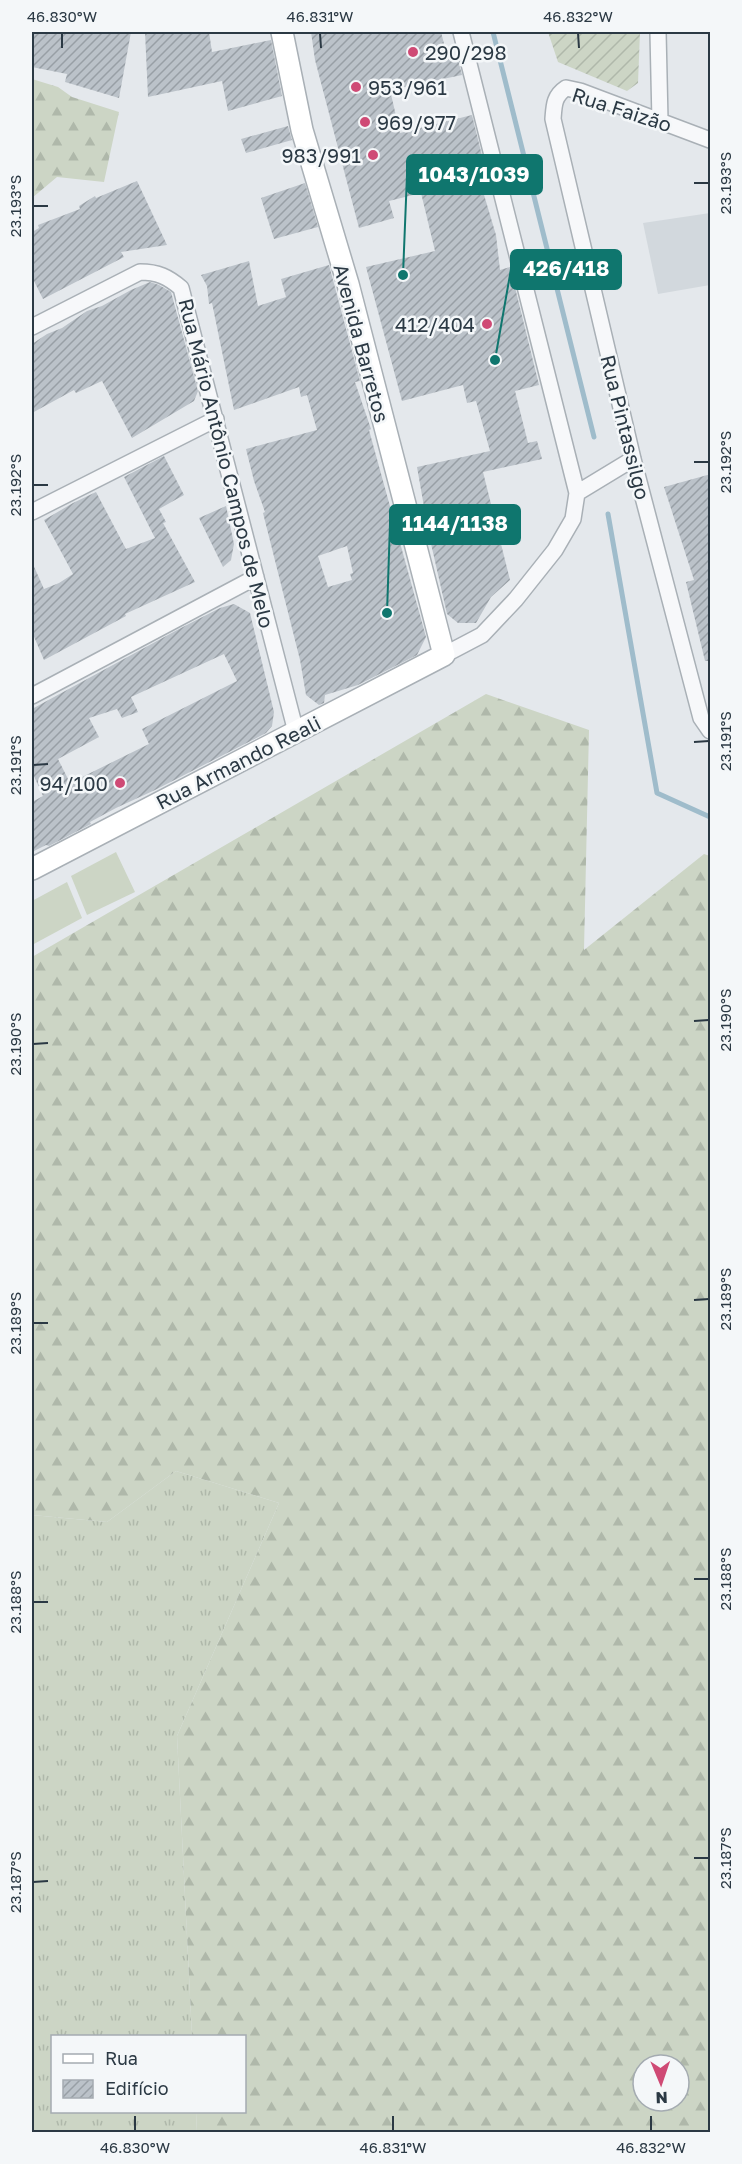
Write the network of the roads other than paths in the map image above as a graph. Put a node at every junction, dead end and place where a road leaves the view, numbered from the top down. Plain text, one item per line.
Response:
1 (282, 32) edge
2 (461, 32) edge
3 (658, 32) edge
4 (553, 119) joint
5 (660, 121) junction
6 (711, 140) edge
7 (32, 327) edge
8 (216, 419) junction
9 (633, 459) junction
10 (577, 493) junction
11 (32, 512) edge
12 (256, 577) junction
13 (444, 655) junction
14 (32, 696) edge
15 (711, 731) edge
16 (296, 732) junction
17 (32, 869) edge

1 - 13 street, Avenida Barretos
2 - 10 street
3 - 5 street
4 - 5 street, Rua Faizão
4 - 9 street, Rua Pintassilgo
5 - 6 street, Rua Faizão
7 - 8 street, Rua Mário Antônio Campos de Melo
8 - 11 street
8 - 12 street, Rua Mário Antônio Campos de Melo
9 - 10 street
9 - 15 street, Rua Pintassilgo
10 - 13 street
12 - 14 street
12 - 16 street, Rua Mário Antônio Campos de Melo
13 - 16 street, Rua Armando Reali
16 - 17 street, Rua Armando Reali

